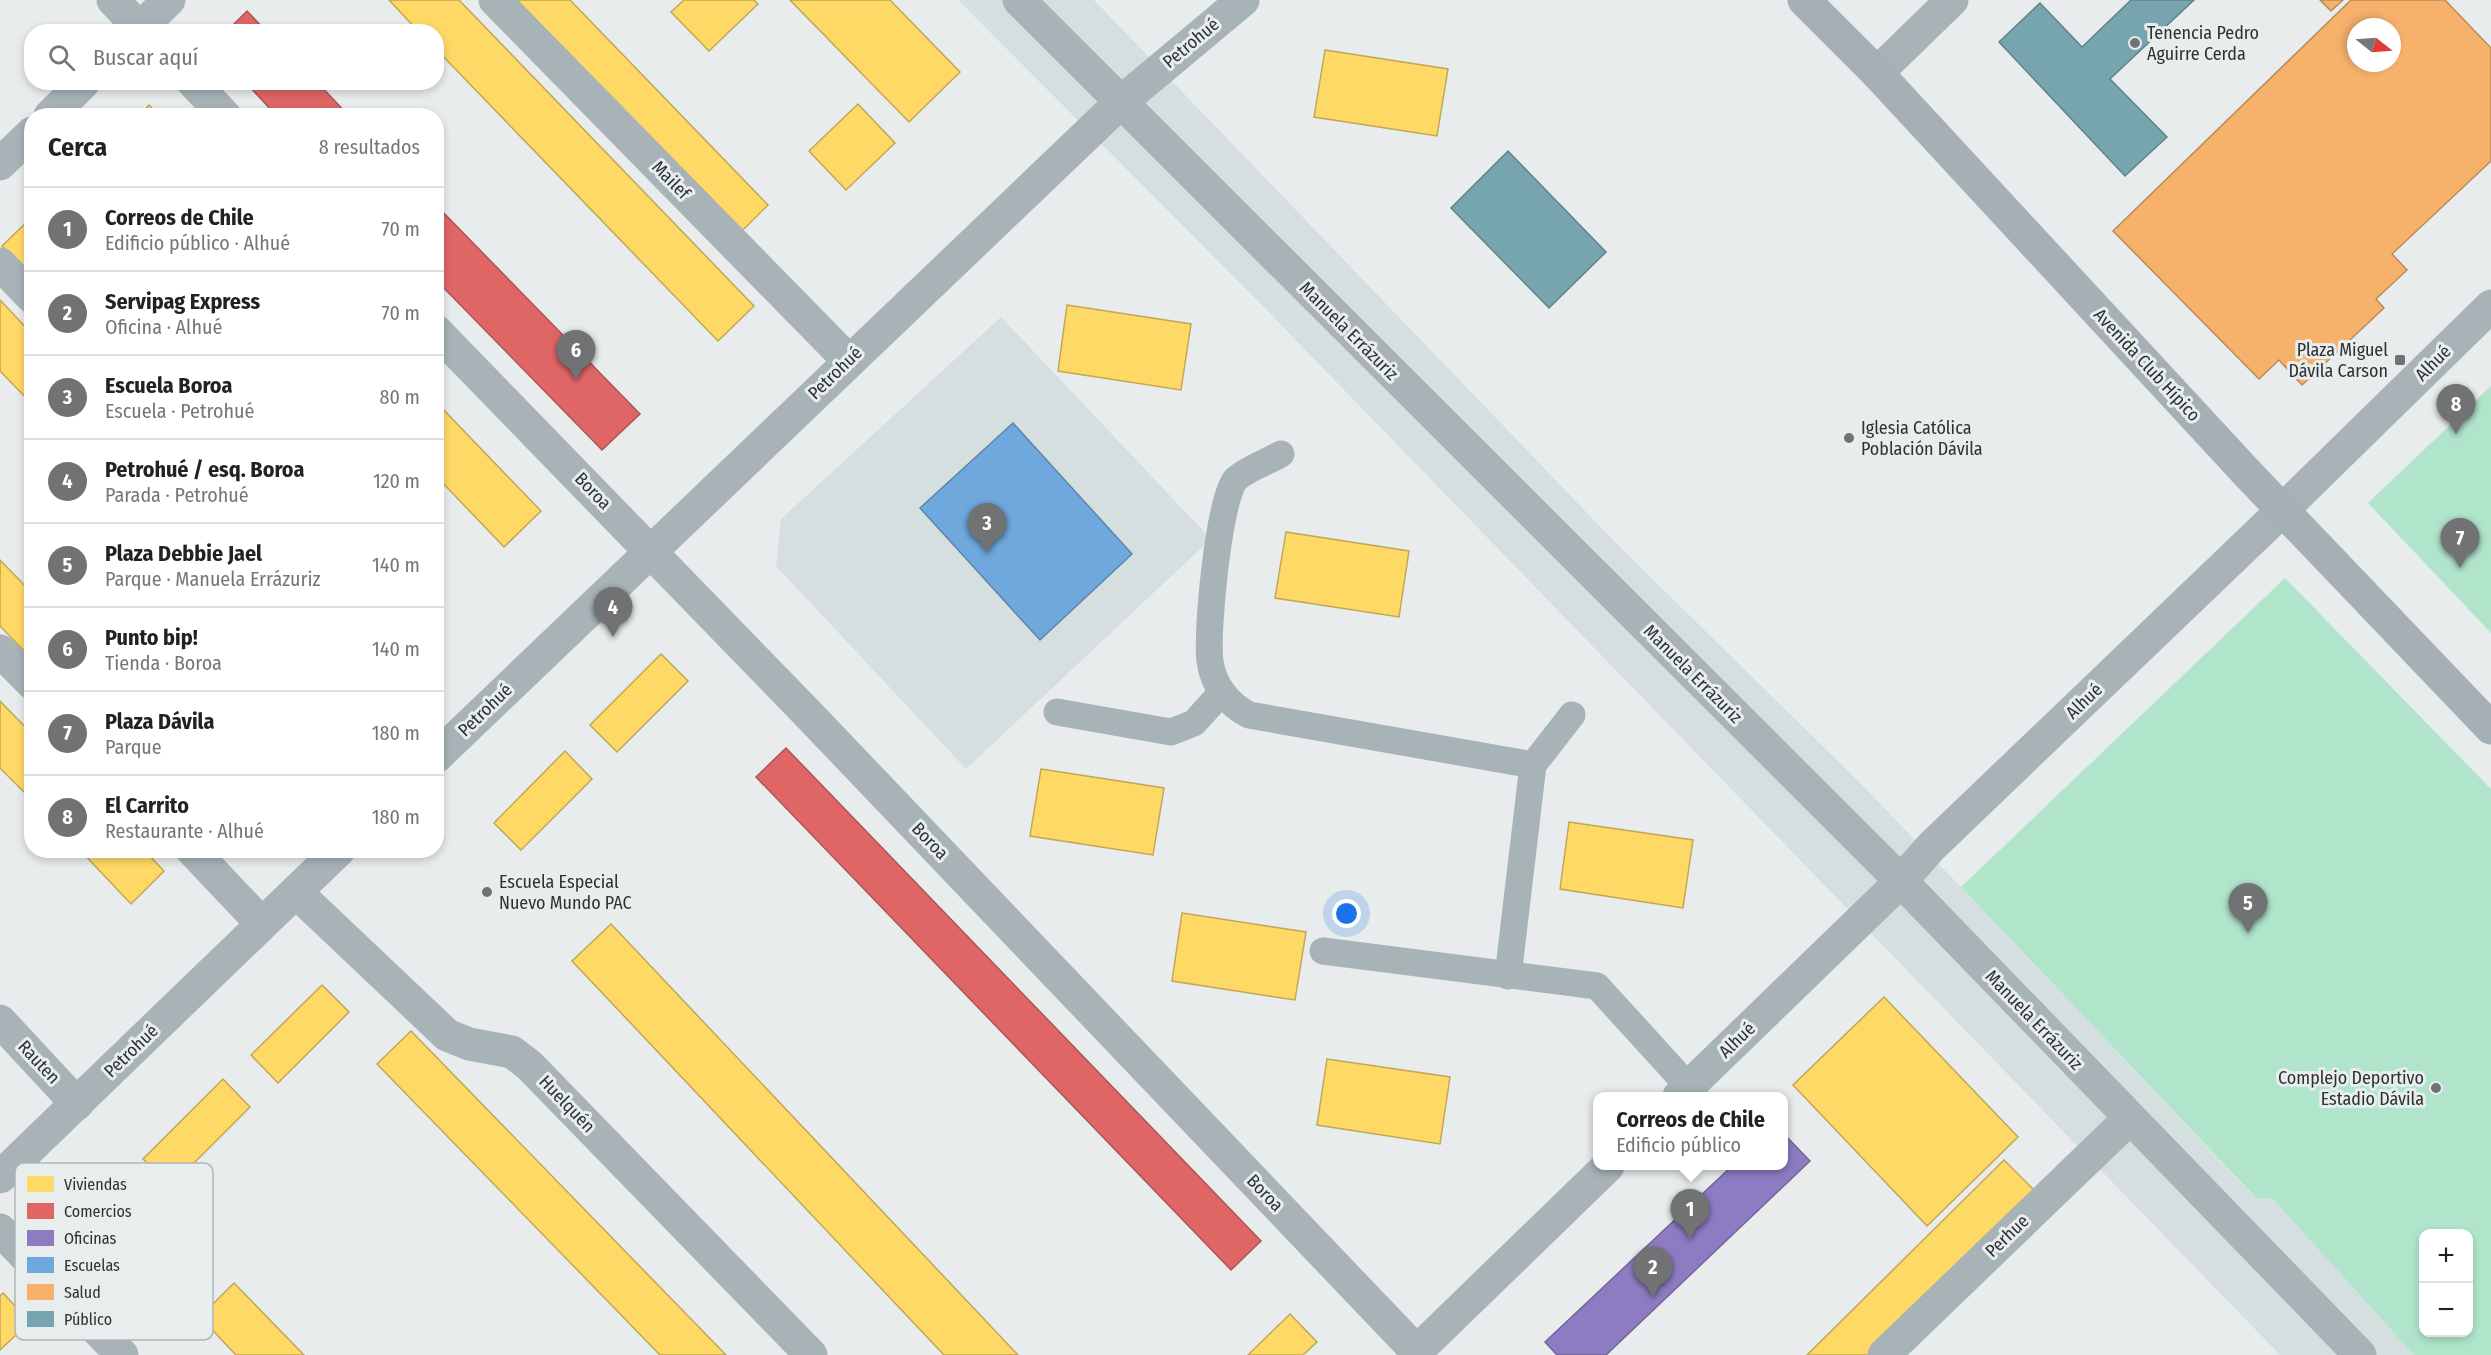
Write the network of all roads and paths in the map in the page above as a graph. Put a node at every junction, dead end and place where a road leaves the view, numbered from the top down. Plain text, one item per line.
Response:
1 (113, 0) edge
2 (169, 0) edge
3 (495, 0) edge
4 (1019, 0) edge
5 (1243, 0) edge
6 (1804, 0) edge
7 (1952, 0) edge
8 (135, 24) edge
9 (146, 24) edge
10 (1877, 73) junction
11 (76, 90) edge
12 (201, 90) edge
13 (1120, 102) junction
14 (58, 108) edge
15 (217, 108) edge
16 (24, 141) edge
17 (0, 164) edge
18 (0, 264) edge
19 (24, 289) edge
20 (2491, 306) edge
21 (444, 339) edge
22 (848, 360) junction
23 (1281, 454) dead end
24 (2283, 510) junction
25 (651, 550) junction
26 (0, 651) edge
27 (24, 675) edge
28 (1222, 692) junction
29 (1057, 712) dead end
30 (1572, 715) dead end
31 (2491, 728) edge
32 (444, 739) edge
33 (1533, 765) junction
34 (200, 858) edge
35 (331, 858) edge
36 (1900, 881) junction
37 (296, 892) junction
38 (262, 924) junction
39 (1323, 951) dead end
40 (1508, 975) junction
41 (0, 1021) edge
42 (1684, 1091) edge
43 (77, 1104) junction
44 (2130, 1118) junction
45 (1604, 1170) edge
46 (0, 1177) edge
47 (0, 1230) edge
48 (15, 1245) edge
49 (107, 1340) edge
50 (1416, 1354) edge
51 (122, 1355) edge
52 (811, 1355) edge
53 (1884, 1355) edge
54 (2360, 1355) edge

1 - 8 street
2 - 9 street
3 - 22 street, Mailef
4 - 13 street, Manuela Errázuriz
5 - 13 street, Petrohué
6 - 10 street, Avenida Club Hípico
7 - 10 street
10 - 24 street, Avenida Club Hípico
11 - 14 street
12 - 15 street
13 - 22 street, Petrohué
13 - 36 street, Manuela Errázuriz
16 - 17 street
18 - 19 street
20 - 24 street, Alhué
21 - 25 street, Boroa
22 - 25 street, Petrohué
23 - 28 lane
24 - 31 street, Avenida Club Hípico
24 - 36 street, Alhué
25 - 32 street, Petrohué
25 - 50 street, Boroa
26 - 27 street
28 - 29 lane
28 - 33 lane
30 - 33 lane
33 - 40 lane
34 - 38 street
35 - 37 street, Petrohué
36 - 42 street, Alhué
36 - 44 street, Manuela Errázuriz
37 - 38 street, Petrohué
37 - 52 street, Huelquén
38 - 43 street, Petrohué
39 - 40 lane
40 - 42 lane
41 - 43 street, Rauten
43 - 46 street, Petrohué
44 - 53 street, Perhue
44 - 54 street, Manuela Errázuriz
45 - 50 street
47 - 48 street
49 - 51 street

